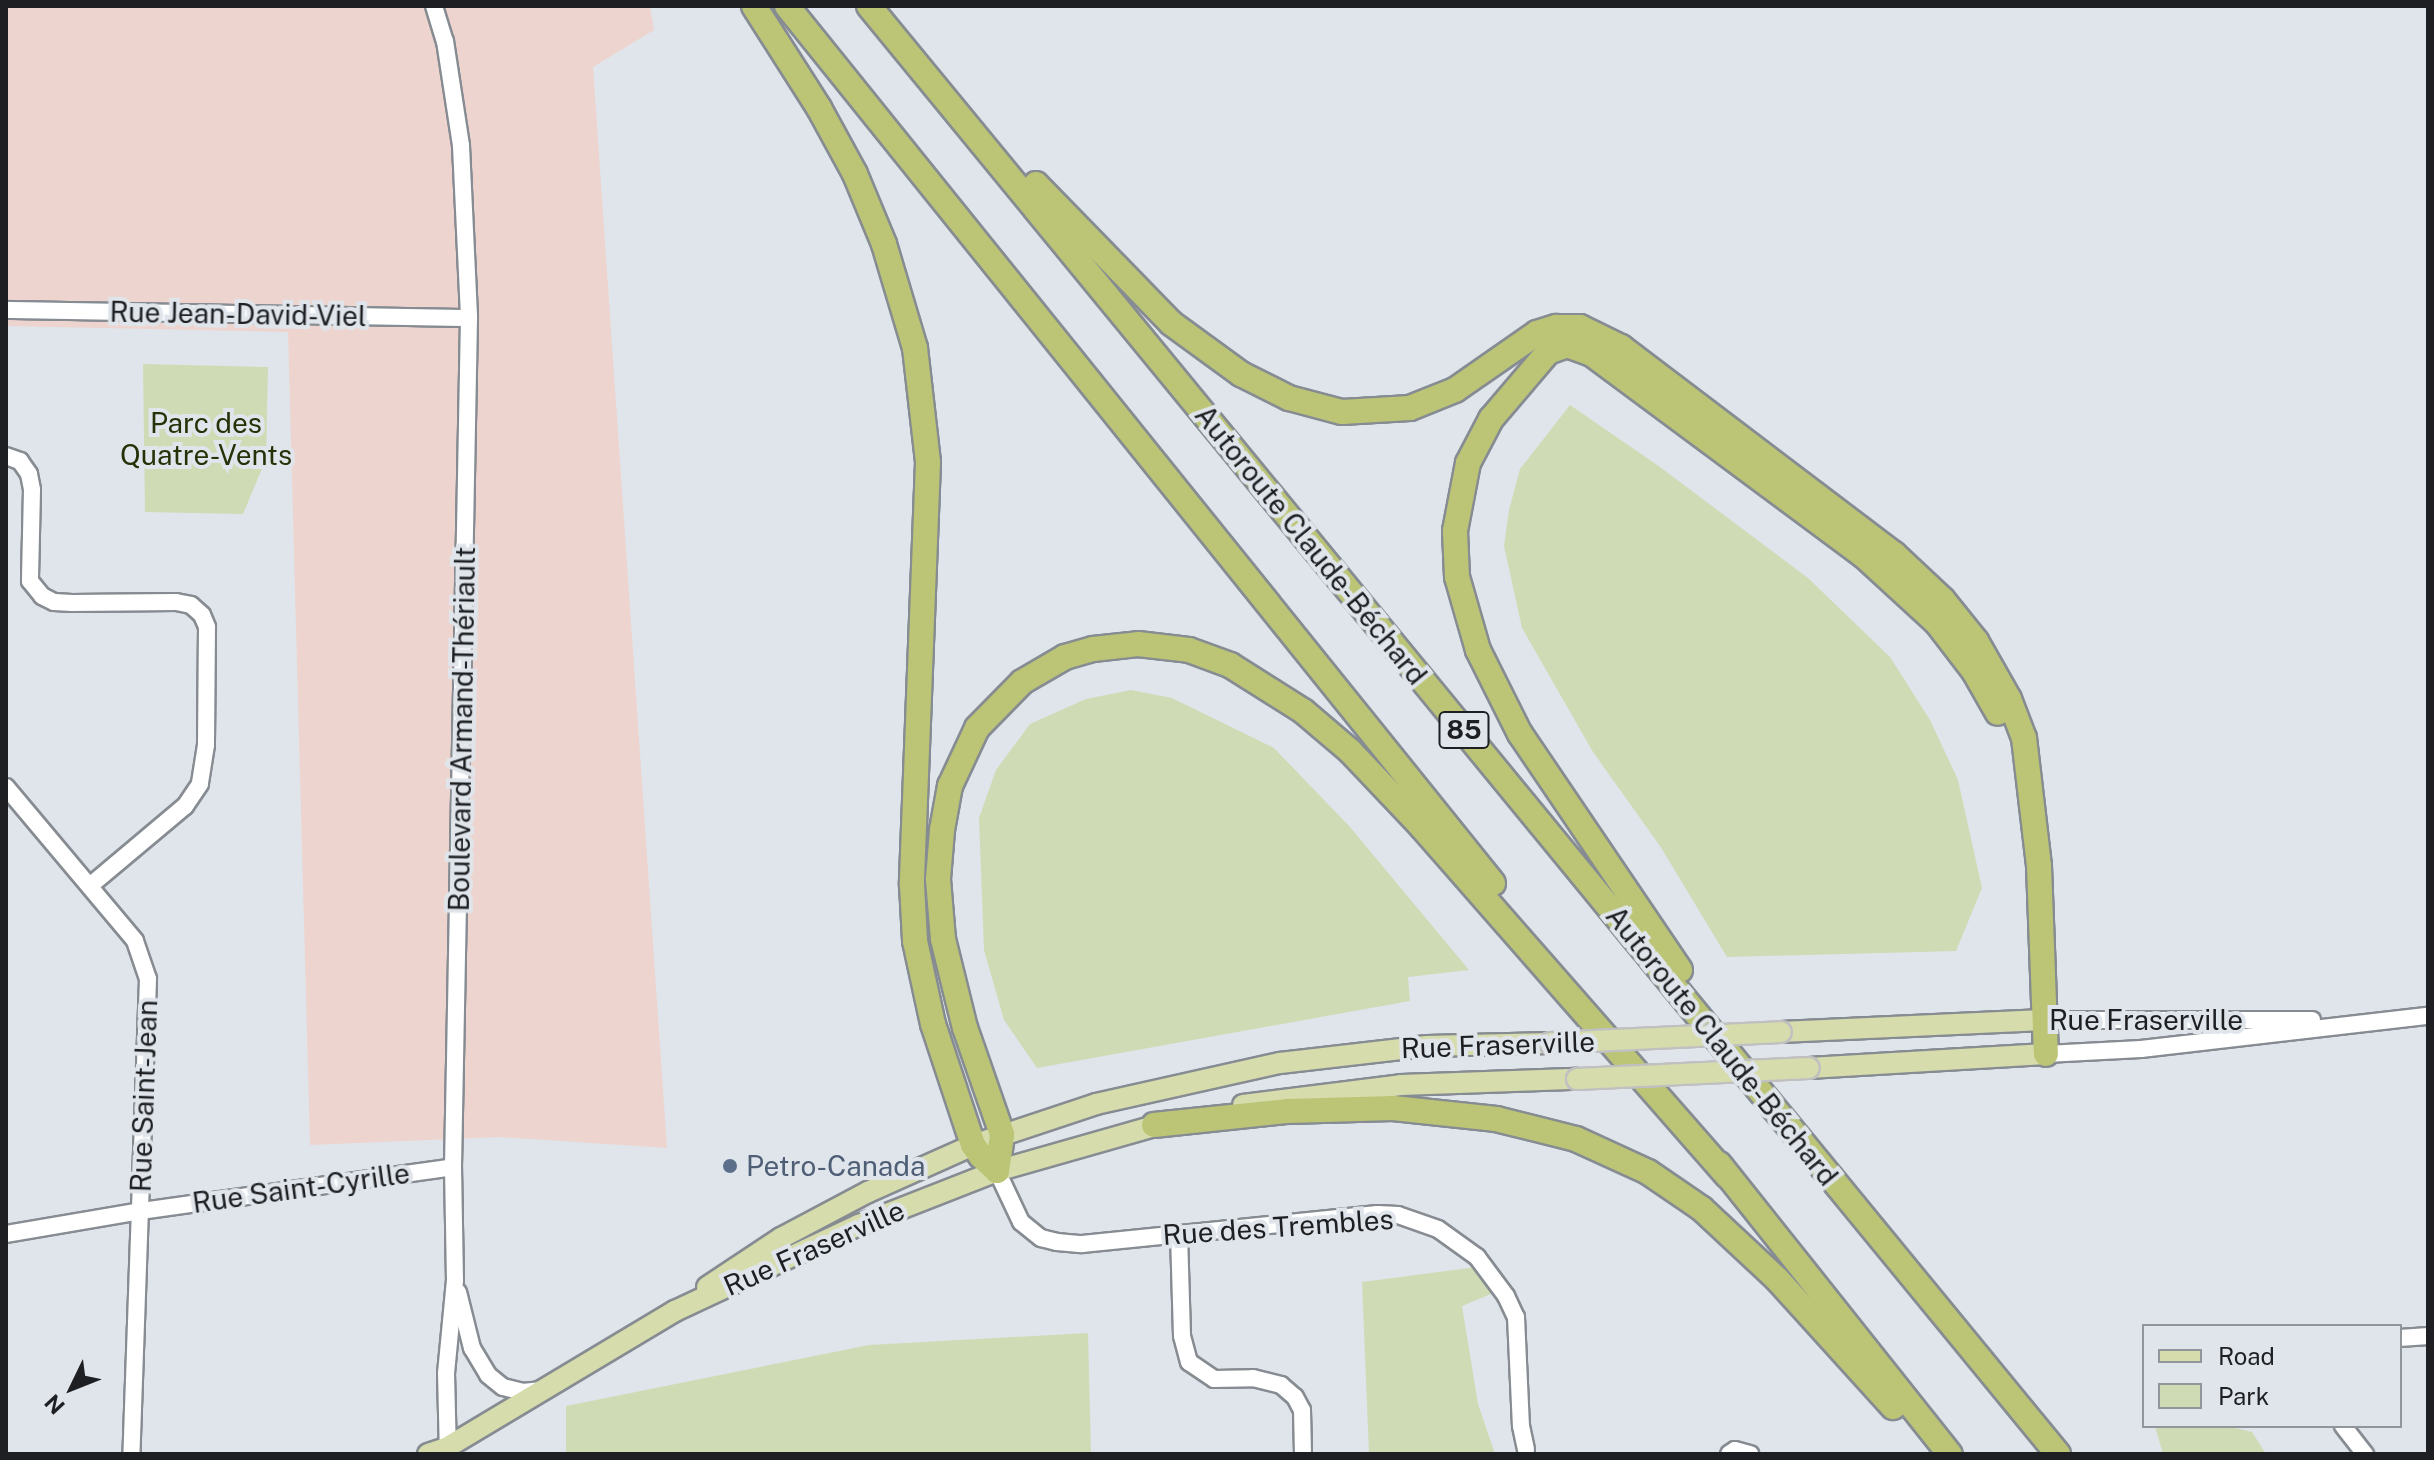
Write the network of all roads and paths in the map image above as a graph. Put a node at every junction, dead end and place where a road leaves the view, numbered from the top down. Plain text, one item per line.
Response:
1 (434, 6) edge
2 (754, 6) edge
3 (787, 6) edge
4 (869, 6) edge
5 (878, 6) edge
6 (6, 310) edge
7 (469, 318) junction
8 (6, 456) edge
9 (2030, 784) junction
10 (6, 787) edge
11 (91, 885) junction
12 (2428, 1016) edge
13 (2044, 1020) junction
14 (2377, 1020) junction
15 (2046, 1054) junction
16 (1154, 1125) junction
17 (1002, 1134) junction
18 (973, 1145) junction
19 (453, 1167) junction
20 (997, 1171) junction
21 (1727, 1175) junction
22 (1845, 1194) junction
23 (141, 1211) junction
24 (6, 1234) edge
25 (1179, 1234) junction
26 (455, 1280) junction
27 (675, 1311) junction
28 (2428, 1336) edge
29 (2402, 1338) edge
30 (544, 1390) junction
31 (2345, 1428) edge
32 (1526, 1449) dead end
33 (441, 1452) edge
34 (131, 1454) edge
35 (1303, 1454) edge
36 (1729, 1454) edge
37 (1750, 1454) edge
38 (1933, 1454) edge
39 (1950, 1454) edge
40 (2058, 1454) edge
41 (2365, 1454) edge

1 - 7 street, Boulevard Armand-Thériault
2 - 18 highway
3 - 21 highway, 85
4 - 22 highway, Autoroute Claude-Béchard / 85
5 - 9 highway
6 - 7 street, Rue Jean-David-Viel
7 - 19 street, Boulevard Armand-Thériault
8 - 11 street
9 - 13 highway
9 - 22 highway
10 - 11 street, Rue Saint-Jean
11 - 23 street, Rue Saint-Jean
12 - 14 street, Rue Fraserville
13 - 14 street, Rue Fraserville
13 - 15 highway
13 - 17 main road, Rue Fraserville, bridge
14 - 15 street, Rue Fraserville
15 - 16 main road, Rue Fraserville, bridge
16 - 20 main road, Rue Fraserville
16 - 38 highway
17 - 18 main road, Rue Fraserville
17 - 20 highway
17 - 21 highway
18 - 20 highway
18 - 27 main road, Rue Fraserville
19 - 23 street, Rue Saint-Cyrille
19 - 26 street, Boulevard Armand-Thériault
20 - 25 street, Rue des Trembles
20 - 27 main road, Rue Fraserville
21 - 39 highway, 85
22 - 40 highway, Autoroute Claude-Béchard / 85
23 - 24 street, Rue Saint-Cyrille
23 - 34 street, Rue Saint-Jean
25 - 32 street, Rue des Trembles
25 - 35 street
26 - 30 street
26 - 33 street, Boulevard Armand-Thériault
27 - 30 main road, Rue Fraserville
28 - 29 street
30 - 33 main road, Rue Fraserville
31 - 41 street
36 - 37 street

